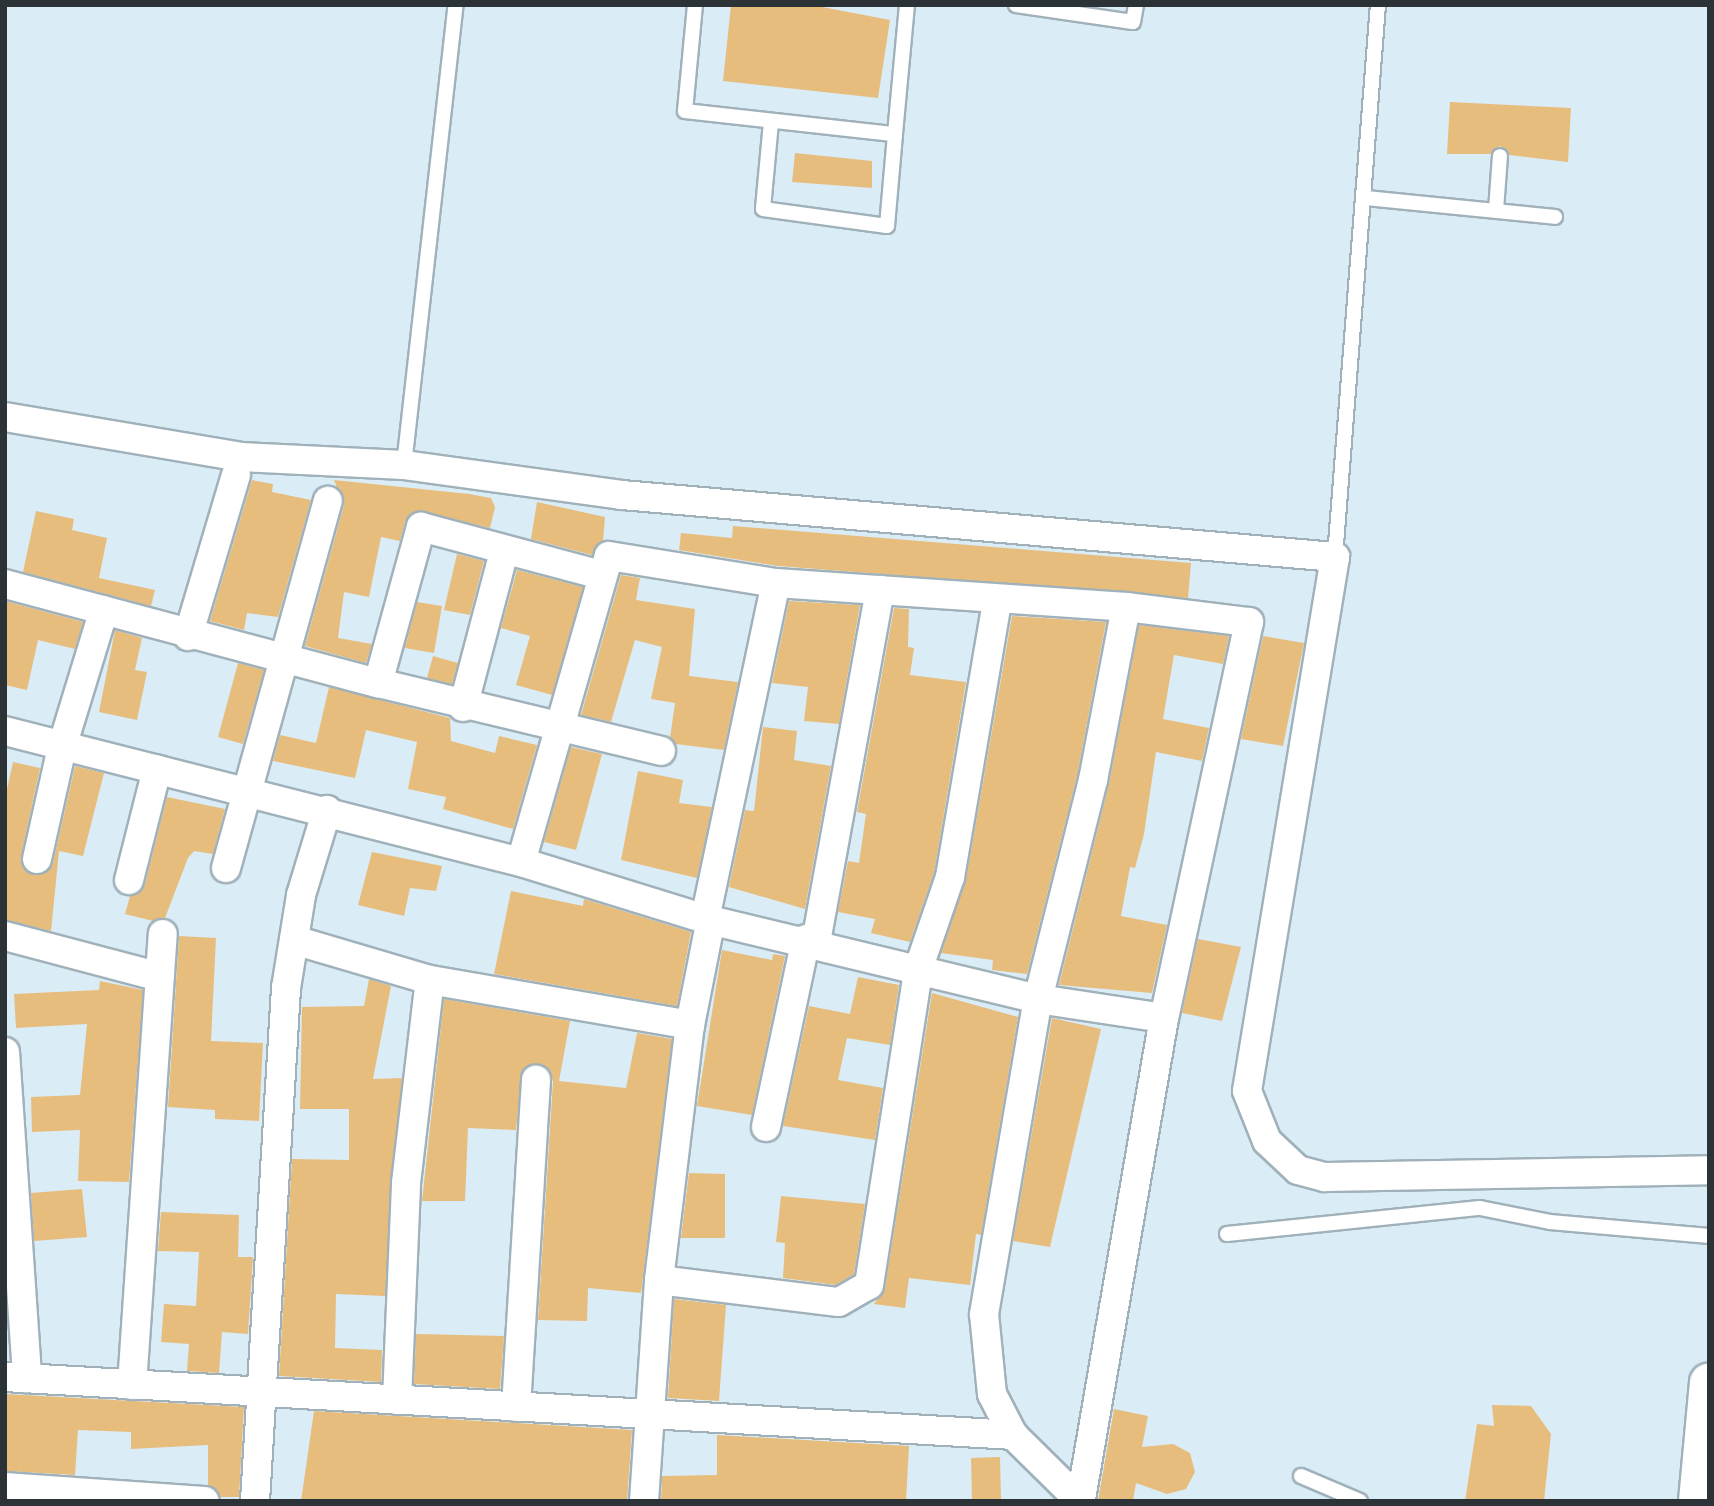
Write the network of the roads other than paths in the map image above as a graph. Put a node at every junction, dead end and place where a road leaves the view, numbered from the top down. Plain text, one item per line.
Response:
1 (456, 5) edge
2 (695, 5) edge
3 (907, 5) edge
4 (1016, 5) edge
5 (1136, 5) edge
6 (1378, 5) edge
7 (771, 122) junction
8 (895, 134) junction
9 (1500, 156) dead end
10 (1366, 198) junction
11 (1496, 210) junction
12 (1555, 217) dead end
13 (5, 417) edge
14 (404, 464) junction
15 (236, 475) dead end
16 (328, 501) dead end
17 (504, 552) junction
18 (1335, 557) junction
19 (601, 575) junction
20 (776, 583) junction
21 (5, 584) edge
22 (880, 590) junction
23 (997, 602) junction
24 (1126, 607) junction
25 (104, 610) junction
26 (188, 636) junction
27 (282, 659) junction
28 (378, 683) junction
29 (463, 707) junction
30 (561, 730) junction
31 (5, 731) edge
32 (62, 747) junction
33 (661, 751) dead end
34 (157, 769) junction
35 (246, 788) junction
36 (327, 810) junction
37 (37, 859) dead end
38 (522, 862) junction
39 (226, 868) dead end
40 (129, 880) dead end
41 (708, 919) junction
42 (163, 934) dead end
43 (5, 936) edge
44 (294, 940) junction
45 (811, 941) junction
46 (919, 967) junction
47 (160, 977) junction
48 (430, 979) junction
49 (1038, 999) junction
50 (1164, 1018) junction
51 (690, 1025) junction
52 (5, 1052) edge
53 (536, 1080) dead end
54 (765, 1127) dead end
55 (1709, 1170) edge
56 (1227, 1234) dead end
57 (1709, 1236) edge
58 (659, 1280) junction
59 (16, 1378) edge
60 (1709, 1382) edge
61 (132, 1385) junction
62 (262, 1392) junction
63 (397, 1400) junction
64 (516, 1407) junction
65 (651, 1415) junction
66 (1013, 1435) junction
67 (1301, 1476) dead end
68 (5, 1487) edge
69 (205, 1501) edge
70 (255, 1501) edge
71 (644, 1501) edge
72 (1081, 1501) edge
73 (1360, 1501) edge
74 (1698, 1501) edge

1 - 14 lane
2 - 7 lane
3 - 8 lane
4 - 5 lane
6 - 10 lane
7 - 8 lane
7 - 8 lane
9 - 11 lane
10 - 11 lane
10 - 18 lane
11 - 12 lane
13 - 14 street
14 - 18 street
15 - 26 street
16 - 27 street
17 - 19 street
17 - 28 street
17 - 29 street
18 - 55 street
19 - 20 street
19 - 30 street
20 - 22 street
20 - 41 street
21 - 25 street
22 - 23 street
22 - 45 street
23 - 24 street
23 - 46 street
24 - 49 street
24 - 50 street
25 - 26 street
25 - 32 street
26 - 27 street
27 - 28 street
27 - 35 street
28 - 29 street
29 - 30 street
30 - 33 street
30 - 38 street
31 - 32 street
32 - 34 street
32 - 37 street
34 - 35 street
34 - 40 street
35 - 36 street
35 - 39 street
36 - 38 street
36 - 44 street
38 - 41 street
41 - 45 street
41 - 51 street
42 - 47 street
43 - 47 street
44 - 48 street
44 - 62 street
45 - 46 street
45 - 54 street
46 - 49 street
46 - 58 street
47 - 61 street
48 - 51 street
48 - 63 street
49 - 50 street
49 - 66 street
50 - 72 street
51 - 58 street
52 - 59 street
53 - 64 street
56 - 57 lane
58 - 65 street
59 - 61 street
60 - 74 main road
61 - 62 street
62 - 63 street
62 - 70 street
63 - 64 street
64 - 65 street
65 - 66 street
65 - 71 street
66 - 72 street
67 - 73 lane
68 - 69 street

